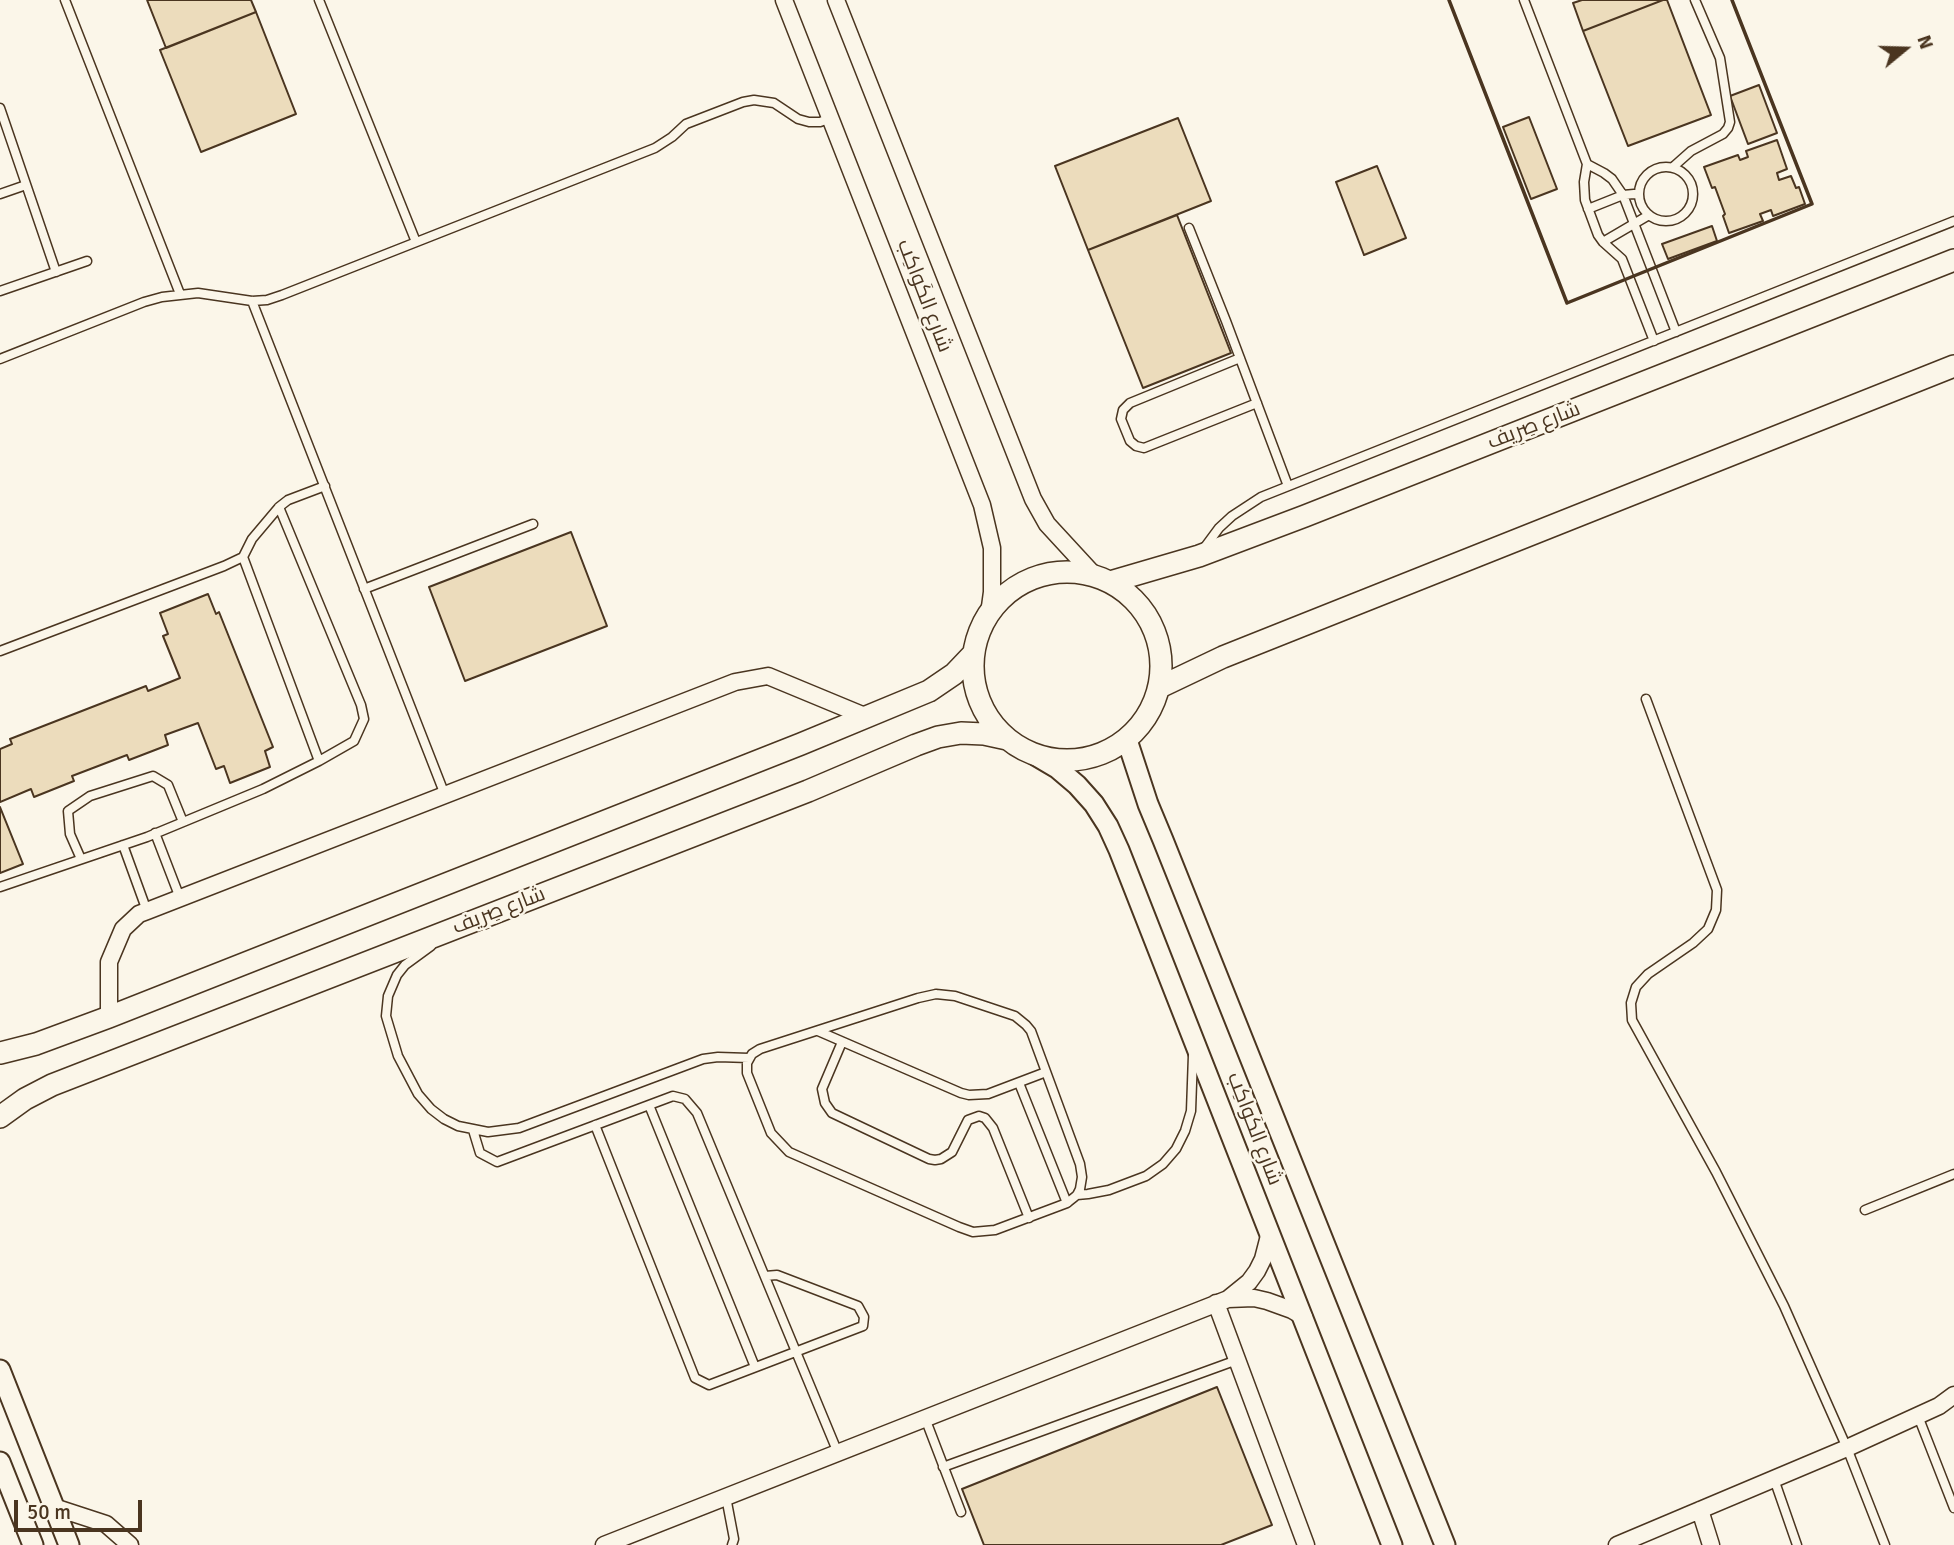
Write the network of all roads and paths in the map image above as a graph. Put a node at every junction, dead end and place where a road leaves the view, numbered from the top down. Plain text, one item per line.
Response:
1 (65, 0) edge
2 (319, 0) edge
3 (784, 0) edge
4 (835, 0) edge
5 (1524, 0) edge
6 (1695, 0) edge
7 (0, 108) edge
8 (831, 118) junction
9 (1587, 164) junction
10 (1673, 167) junction
11 (26, 185) junction
12 (0, 194) edge
13 (1623, 195) junction
14 (1639, 195) junction
15 (1588, 209) junction
16 (1648, 215) junction
17 (1954, 221) edge
18 (1634, 223) junction
19 (1189, 228) dead end
20 (416, 242) junction
21 (1603, 242) junction
22 (1954, 260) edge
23 (87, 261) dead end
24 (56, 272) junction
25 (0, 291) edge
26 (180, 294) junction
27 (252, 301) junction
28 (1676, 332) junction
29 (1654, 341) junction
30 (1240, 358) junction
31 (0, 359) edge
32 (1954, 366) edge
33 (1257, 403) junction
34 (325, 486) junction
35 (1288, 486) junction
36 (279, 507) junction
37 (533, 524) dead end
38 (1199, 556) junction
39 (243, 557) junction
40 (1102, 578) junction
41 (364, 589) junction
42 (989, 614) junction
43 (0, 651) edge
44 (974, 653) junction
45 (1160, 687) junction
46 (1646, 699) dead end
47 (867, 717) junction
48 (1007, 739) junction
49 (1127, 740) junction
50 (1035, 755) junction
51 (319, 761) junction
52 (445, 795) junction
53 (183, 822) junction
54 (155, 833) junction
55 (123, 845) junction
56 (81, 859) junction
57 (0, 887) edge
58 (180, 898) junction
59 (148, 911) junction
60 (466, 924) junction
61 (109, 1017) junction
62 (818, 1031) junction
63 (1194, 1038) junction
64 (842, 1042) junction
65 (0, 1053) edge
66 (749, 1058) junction
67 (1046, 1072) junction
68 (1019, 1083) junction
69 (649, 1105) junction
70 (0, 1117) edge
71 (595, 1125) junction
72 (473, 1130) junction
73 (1954, 1174) edge
74 (1077, 1195) junction
75 (1067, 1203) junction
76 (1865, 1210) dead end
77 (1029, 1218) junction
78 (1270, 1232) junction
79 (765, 1276) junction
80 (1222, 1301) junction
81 (1304, 1317) junction
82 (796, 1351) junction
83 (1237, 1360) junction
84 (755, 1367) junction
85 (0, 1370) edge
86 (1954, 1395) edge
87 (1947, 1407) edge
88 (1918, 1416) junction
89 (925, 1418) junction
90 (1847, 1448) junction
91 (838, 1453) junction
92 (0, 1462) edge
93 (943, 1467) junction
94 (1774, 1479) junction
95 (726, 1497) junction
96 (54, 1507) junction
97 (1954, 1508) edge
98 (1700, 1510) junction
99 (961, 1512) dead end
100 (1446, 1542) edge
101 (33, 1545) edge
102 (69, 1545) edge
103 (130, 1545) edge
104 (604, 1545) edge
105 (732, 1545) edge
106 (1306, 1545) edge
107 (1392, 1545) edge
108 (1617, 1545) edge
109 (1711, 1545) edge
110 (1797, 1545) edge
111 (1885, 1545) edge

1 - 26 lane
2 - 20 lane
3 - 8 street, شارع الكَواكِب
4 - 40 street, شارع الكَواكِب
5 - 9 lane
6 - 10 lane
7 - 11 lane
8 - 20 lane
8 - 42 street, شارع الكَواكِب
9 - 13 lane
9 - 15 lane
10 - 14 lane
10 - 16 lane
11 - 12 lane
11 - 24 lane
13 - 14 lane
13 - 15 lane
13 - 18 lane
14 - 16 lane
15 - 21 lane
16 - 18 lane
17 - 28 lane
18 - 21 lane
18 - 28 lane
19 - 30 lane
20 - 27 lane
21 - 29 lane
22 - 38 main road, شارع صِرِيف
23 - 24 lane
24 - 25 lane
26 - 27 lane
26 - 31 lane
27 - 34 lane
28 - 29 lane
29 - 35 lane
30 - 33 lane
30 - 33 lane
32 - 45 main road
33 - 35 lane
34 - 36 lane
34 - 41 lane
35 - 38 lane
36 - 39 lane
36 - 51 lane
37 - 41 lane
38 - 40 main road, شارع صِرِيف
39 - 43 lane
39 - 51 lane
40 - 42 main road
40 - 45 main road
41 - 52 lane
42 - 44 main road
44 - 47 main road, شارع صِرِيف
44 - 48 main road
45 - 49 main road
46 - 90 lane
47 - 52 street
47 - 61 main road, شارع صِرِيف
48 - 50 main road
48 - 60 main road, شارع صِرِيف
49 - 50 main road
49 - 100 street, شارع الكَواكِب
50 - 63 street, شارع الكَواكِب
51 - 53 lane
52 - 58 street
53 - 54 lane
53 - 56 lane
54 - 55 lane
54 - 58 lane
55 - 56 lane
55 - 59 lane
56 - 57 lane
58 - 59 street
59 - 61 street
60 - 70 main road, شارع صِرِيف
60 - 72 lane
61 - 65 main road, شارع صِرِيف
62 - 64 lane
62 - 66 lane
62 - 67 lane
63 - 74 lane
63 - 78 street, شارع الكَواكِب
64 - 68 lane
64 - 77 lane
66 - 72 lane
66 - 77 lane
67 - 68 lane
67 - 74 lane
68 - 75 lane
69 - 71 lane
69 - 79 lane
69 - 84 lane
71 - 72 lane
71 - 84 lane
73 - 76 lane
74 - 75 lane
75 - 77 lane
78 - 80 street
78 - 81 street, شارع الكَواكِب
79 - 82 lane
79 - 82 lane
80 - 81 street
80 - 83 street
80 - 89 street
81 - 107 street, شارع الكَواكِب
82 - 84 lane
82 - 91 lane
83 - 93 lane
83 - 106 street
85 - 96 street
86 - 87 street
87 - 88 street
88 - 90 street
88 - 97 lane
89 - 91 street
89 - 93 lane
90 - 94 street
90 - 111 lane
91 - 95 street
92 - 101 street
93 - 99 lane
94 - 98 street
94 - 110 lane
95 - 104 street
95 - 105 lane
96 - 102 street
96 - 103 street
98 - 108 street
98 - 109 street

